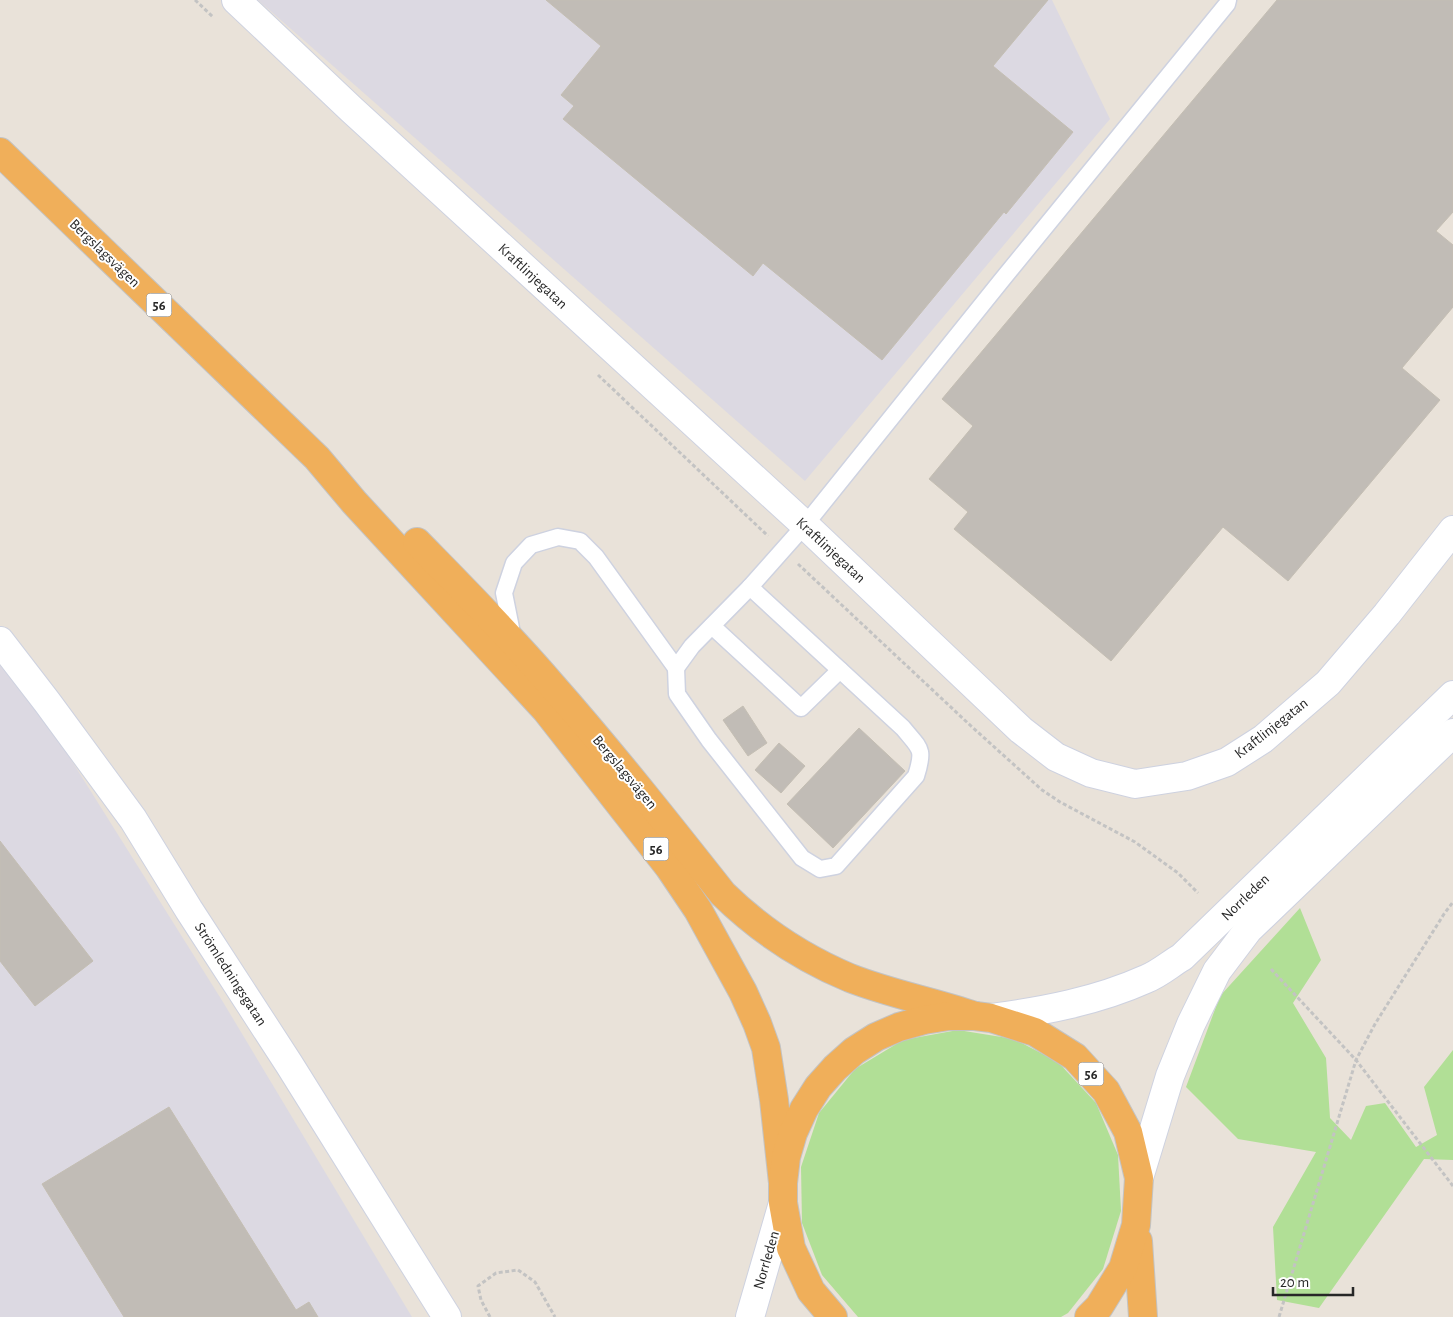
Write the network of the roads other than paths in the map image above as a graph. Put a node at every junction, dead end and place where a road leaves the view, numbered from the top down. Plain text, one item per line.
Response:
1 (236, 0) edge
2 (1228, 0) edge
3 (0, 152) edge
4 (317, 458) junction
5 (805, 525) junction
6 (1453, 530) edge
7 (750, 587) junction
8 (712, 626) junction
9 (0, 641) edge
10 (514, 642) junction
11 (676, 668) junction
12 (840, 670) junction
13 (1453, 695) edge
14 (1453, 733) edge
15 (983, 1017) junction
16 (1138, 1178) junction
17 (783, 1193) junction
18 (1136, 1225) junction
19 (447, 1317) edge
20 (750, 1317) edge
21 (833, 1317) edge
22 (1089, 1317) edge
23 (1143, 1317) edge

1 - 5 street, Kraftlinjegatan
2 - 5 lane
3 - 4 highway, Bergslagsvägen / 56
4 - 10 highway, Bergslagsvägen / 56
4 - 17 highway, Bergslagsvägen / 56
5 - 6 street, Kraftlinjegatan
5 - 7 lane
7 - 8 lane
7 - 12 lane
8 - 11 lane
8 - 12 lane
9 - 19 street, Strömledningsgatan
10 - 11 lane
10 - 15 highway, Bergslagsvägen / 56
11 - 12 lane
13 - 15 street, Norrleden
14 - 16 street, Norrleden
15 - 16 highway, 56
15 - 17 highway, 56
16 - 18 highway, 56
17 - 20 street, Norrleden
17 - 21 highway, 56
18 - 22 highway, 56
18 - 23 highway, 56

